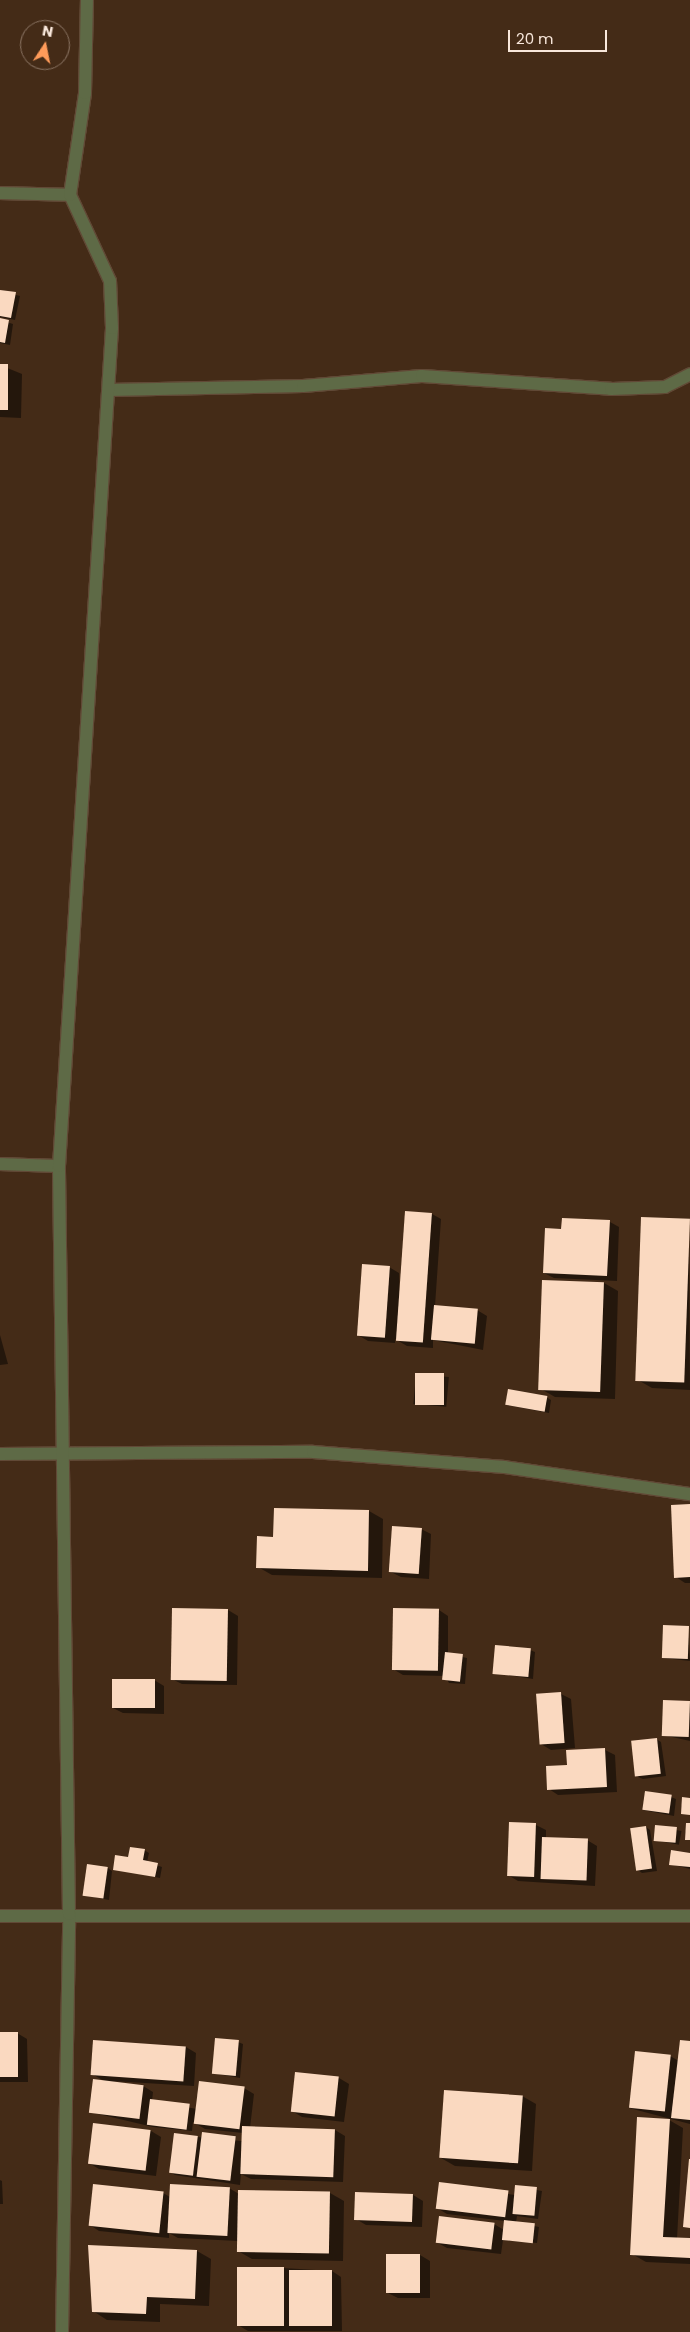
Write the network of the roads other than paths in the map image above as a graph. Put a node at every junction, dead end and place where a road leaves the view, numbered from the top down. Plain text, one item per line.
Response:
1 (87, 0) edge
2 (0, 194) edge
3 (70, 195) junction
4 (690, 374) edge
5 (109, 390) junction
6 (0, 1164) edge
7 (59, 1166) junction
8 (0, 1454) edge
9 (64, 1456) junction
10 (690, 1494) edge
11 (69, 1914) junction
12 (0, 1916) edge
13 (690, 1916) edge
14 (62, 2332) edge

1 - 3 street
2 - 3 street
3 - 5 street
4 - 5 street
5 - 7 street
6 - 7 street
7 - 9 street
8 - 9 street
9 - 10 street
9 - 11 street
11 - 12 street
11 - 13 street
11 - 14 street

